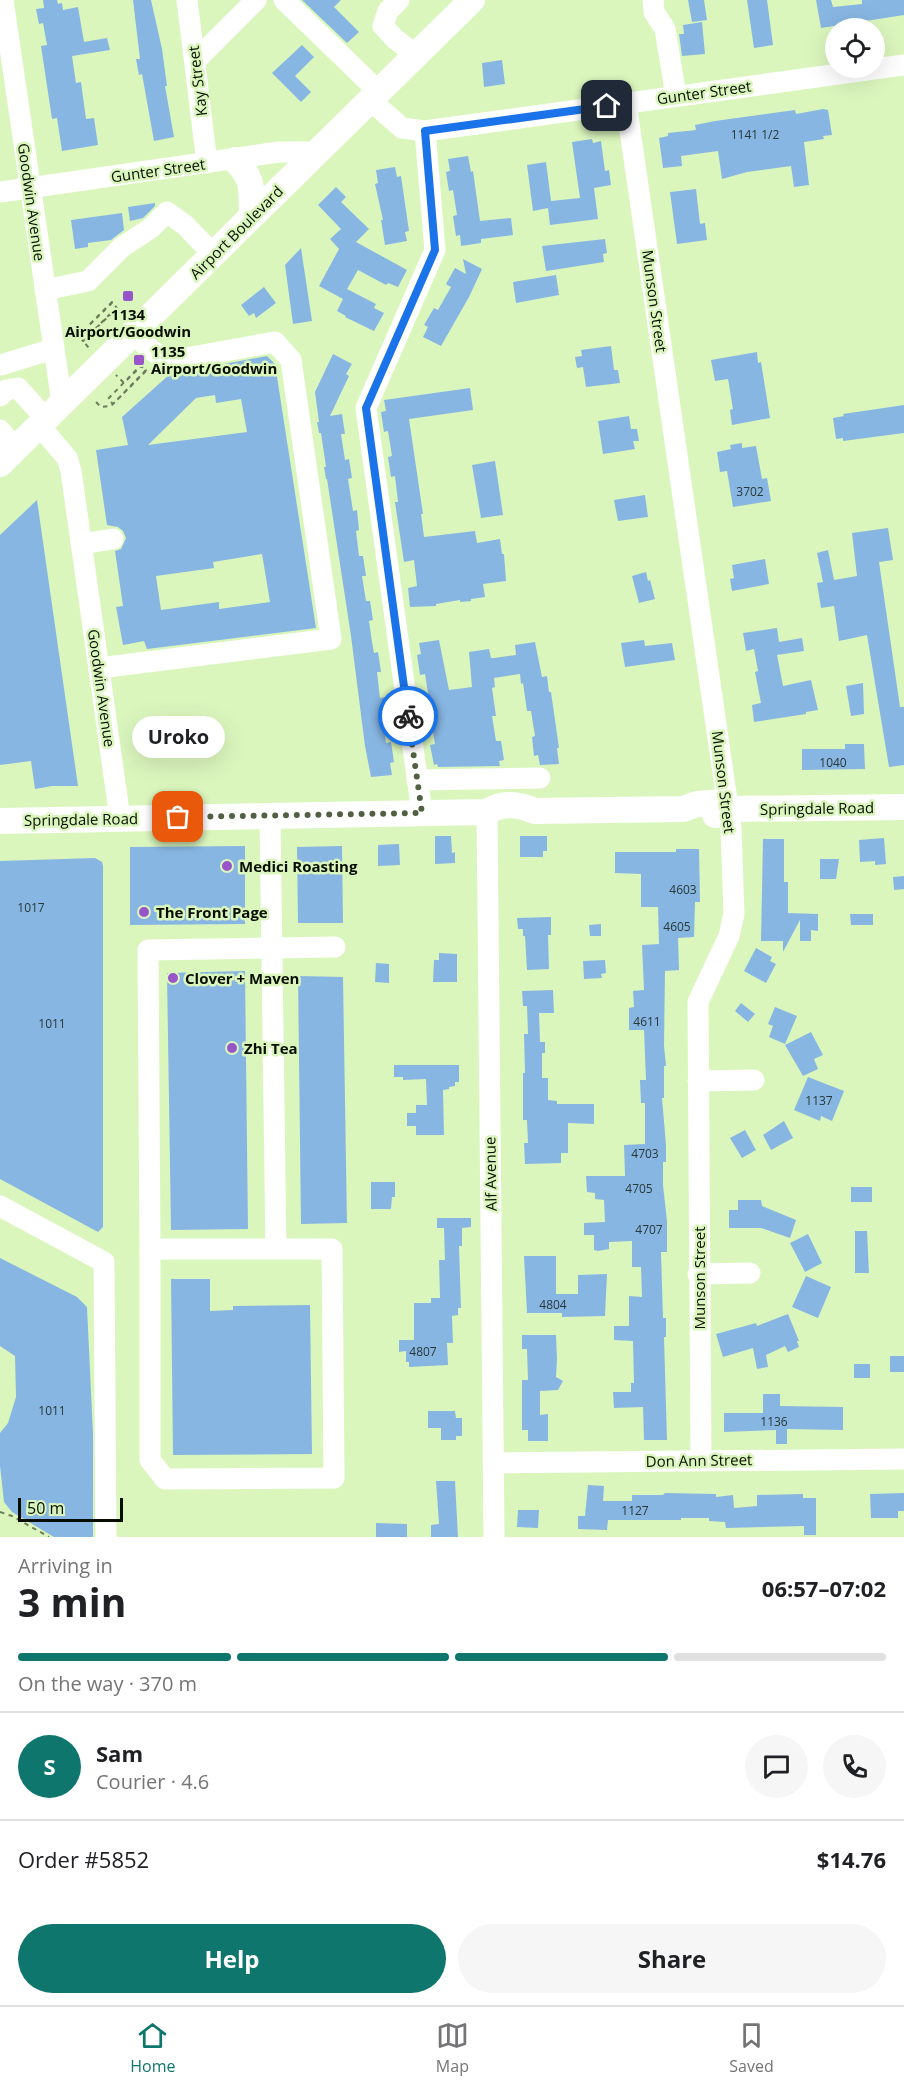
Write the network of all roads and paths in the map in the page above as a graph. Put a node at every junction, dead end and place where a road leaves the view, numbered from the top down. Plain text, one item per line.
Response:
1 (3, 0) edge
2 (187, 0) edge
3 (256, 0) edge
4 (284, 0) edge
5 (399, 0) edge
6 (653, 0) edge
7 (470, 1) edge
8 (416, 55) junction
9 (195, 61) junction
10 (904, 65) edge
11 (374, 96) junction
12 (676, 96) junction
13 (626, 103) junction
14 (425, 131) junction
15 (316, 152) junction
16 (235, 160) junction
17 (207, 163) junction
18 (30, 188) junction
19 (0, 192) edge
20 (252, 216) junction
21 (213, 254) junction
22 (45, 291) junction
23 (133, 333) junction
24 (77, 337) dead end
25 (85, 343) dead end
26 (53, 349) junction
27 (1, 364) edge
28 (122, 381) dead end
29 (6, 392) edge
30 (96, 402) dead end
31 (49, 416) junction
32 (5, 448) edge
33 (113, 539) dead end
34 (81, 544) junction
35 (99, 668) junction
36 (540, 778) dead end
37 (417, 780) junction
38 (904, 807) edge
39 (729, 808) junction
40 (487, 812) junction
41 (422, 813) junction
42 (270, 816) junction
43 (120, 818) junction
44 (0, 821) edge
45 (335, 947) dead end
46 (272, 950) junction
47 (754, 1080) dead end
48 (698, 1081) junction
49 (0, 1206) edge
50 (150, 1249) junction
51 (276, 1249) junction
52 (699, 1274) junction
53 (750, 1274) dead end
54 (904, 1459) edge
55 (700, 1460) junction
56 (493, 1463) junction
57 (0, 1512) edge
58 (49, 1537) edge
59 (106, 1537) edge
60 (494, 1537) edge

1 - 18 street, Goodwin Avenue
2 - 9 street, Kay Street
3 - 9 street
4 - 11 street, Gunter Street
5 - 8 street
6 - 12 street
7 - 8 main road, Airport Boulevard
8 - 11 main road, Airport Boulevard
9 - 17 street, Kay Street
10 - 12 street, Gunter Street
11 - 14 street, Gunter Street
11 - 15 main road, Airport Boulevard
12 - 13 street, Gunter Street
13 - 14 street, Gunter Street
13 - 39 street, Munson Street
14 - 37 street
15 - 16 street, Gunter Street
15 - 20 main road, Airport Boulevard
16 - 17 street, Gunter Street
16 - 20 main road
17 - 18 street, Gunter Street
18 - 19 street, Gunter Street
18 - 22 street, Goodwin Avenue
20 - 21 main road, Airport Boulevard
21 - 22 street
21 - 23 main road, Airport Boulevard
22 - 26 street, Goodwin Avenue
23 - 31 main road, Airport Boulevard
23 - 35 street
24 - 25 path
26 - 27 street
26 - 31 street, Goodwin Avenue
27 - 29 street
28 - 30 path
29 - 31 street
31 - 32 main road, Airport Boulevard
31 - 34 street, Goodwin Avenue
33 - 34 street
34 - 35 street, Goodwin Avenue
35 - 43 street, Goodwin Avenue
36 - 37 street
37 - 41 street
38 - 39 main road, Springdale Road
39 - 40 main road, Springdale Road
39 - 48 street, Munson Street
40 - 41 main road, Springdale Road
40 - 56 street, Alf Avenue
41 - 42 main road, Springdale Road
42 - 43 main road, Springdale Road
42 - 46 street
43 - 44 main road, Springdale Road
45 - 46 street
46 - 50 street
46 - 51 street
47 - 48 street
48 - 52 street, Munson Street
49 - 59 street
50 - 51 street
50 - 51 street
52 - 53 street
52 - 55 street, Munson Street
54 - 55 street, Don Ann Street
55 - 56 street, Don Ann Street
56 - 60 street, Alf Avenue
57 - 58 path

